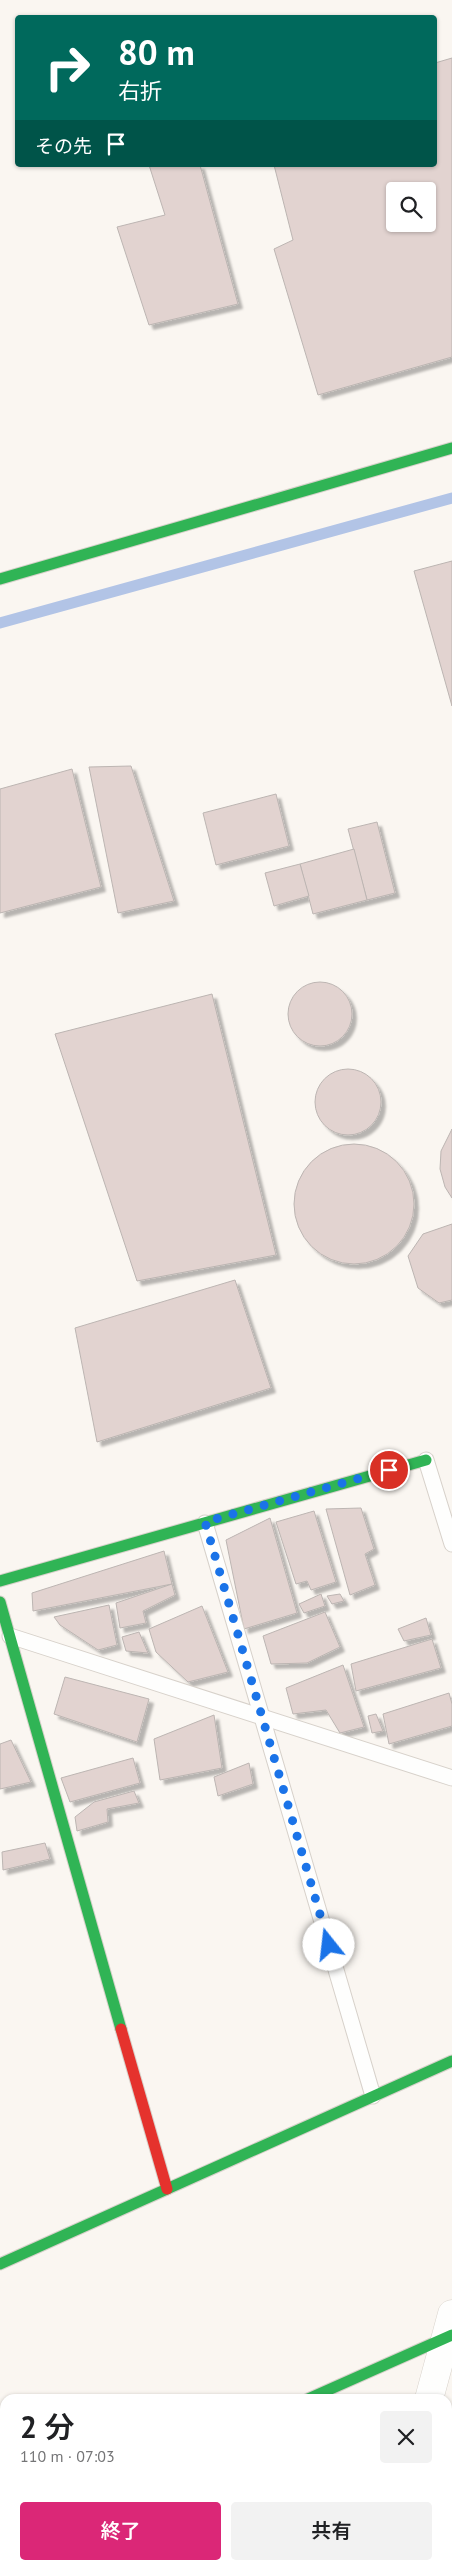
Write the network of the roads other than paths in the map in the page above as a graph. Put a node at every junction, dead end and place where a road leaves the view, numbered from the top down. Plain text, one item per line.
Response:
1 (452, 448) edge
2 (0, 579) edge
3 (426, 1460) joint
4 (205, 1522) junction
5 (452, 1544) edge
6 (0, 1581) edge
7 (0, 1602) edge
8 (10, 1636) junction
9 (262, 1717) junction
10 (452, 1778) edge
11 (452, 2060) edge
12 (373, 2096) junction
13 (168, 2189) junction
14 (0, 2264) edge
15 (450, 2328) edge
16 (318, 2394) edge
17 (430, 2394) edge

1 - 2 street
3 - 4 street
3 - 5 lane
4 - 6 street
4 - 9 lane
7 - 8 street
8 - 9 lane
8 - 13 street
9 - 10 lane
9 - 12 lane
11 - 12 street
12 - 13 street
13 - 14 street
15 - 16 street
15 - 17 street

